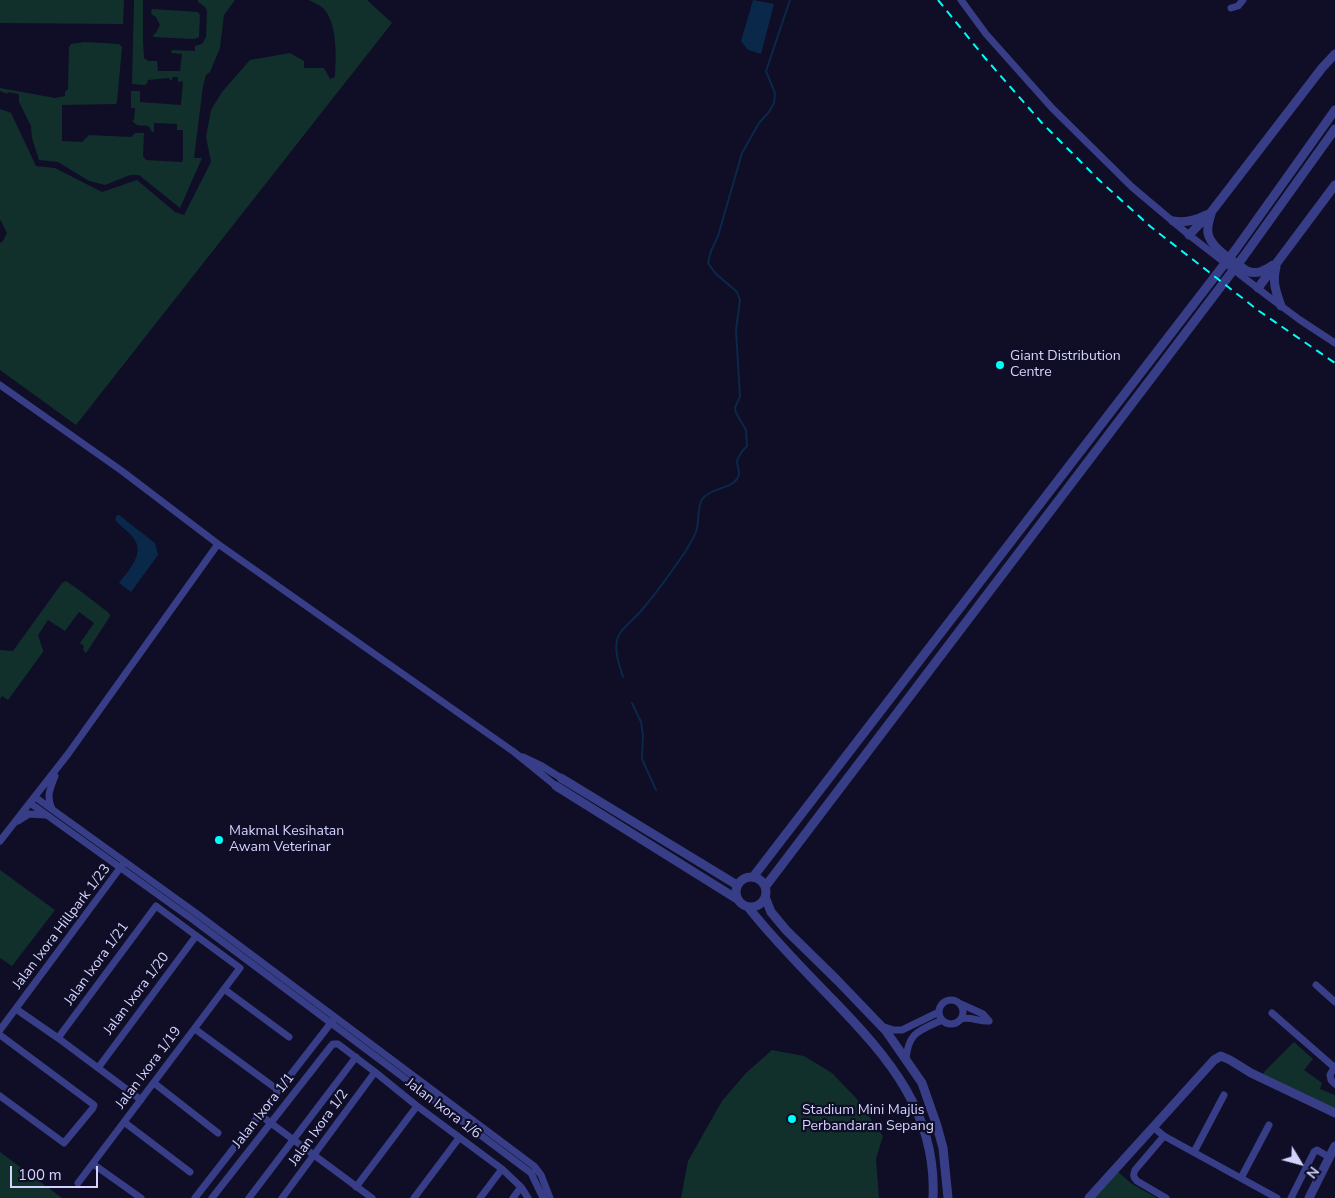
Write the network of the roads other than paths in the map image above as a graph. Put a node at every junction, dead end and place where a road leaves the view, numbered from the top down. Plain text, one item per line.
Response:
1 (961, 0) edge
2 (1243, 0) edge
3 (1231, 8) dead end
4 (1335, 54) edge
5 (1335, 110) edge
6 (1335, 129) edge
7 (1335, 185) edge
8 (1212, 211) junction
9 (1172, 220) junction
10 (1189, 235) junction
11 (1278, 262) junction
12 (1258, 288) junction
13 (1281, 306) junction
14 (1335, 343) edge
15 (0, 385) edge
16 (218, 544) junction
17 (57, 769) junction
18 (558, 782) junction
19 (33, 800) junction
20 (50, 813) junction
21 (11, 826) junction
22 (0, 841) edge
23 (123, 865) junction
24 (754, 877) junction
25 (737, 885) junction
26 (765, 887) junction
27 (765, 897) junction
28 (737, 899) junction
29 (748, 907) junction
30 (196, 936) junction
31 (1316, 985) dead end
32 (224, 990) junction
33 (1335, 1002) edge
34 (961, 1004) junction
35 (16, 1008) junction
36 (939, 1012) junction
37 (1272, 1013) dead end
38 (961, 1019) junction
39 (334, 1020) junction
40 (942, 1020) junction
41 (881, 1026) junction
42 (195, 1029) junction
43 (0, 1030) edge
44 (0, 1035) edge
45 (289, 1037) dead end
46 (58, 1038) junction
47 (338, 1044) joint
48 (356, 1057) junction
49 (906, 1060) junction
50 (1335, 1067) edge
51 (98, 1068) junction
52 (375, 1072) junction
53 (154, 1083) junction
54 (1335, 1084) edge
55 (278, 1090) junction
56 (1224, 1095) dead end
57 (0, 1096) edge
58 (141, 1100) junction
59 (417, 1106) junction
60 (1335, 1113) edge
61 (260, 1114) junction
62 (124, 1122) junction
63 (270, 1122) junction
64 (1269, 1125) dead end
65 (1153, 1127) junction
66 (218, 1134) dead end
67 (1164, 1136) junction
68 (459, 1138) junction
69 (293, 1139) junction
70 (1335, 1146) edge
71 (1194, 1152) junction
72 (314, 1155) junction
73 (1329, 1157) junction
74 (93, 1164) junction
75 (502, 1169) junction
76 (190, 1172) dead end
77 (1241, 1178) junction
78 (78, 1183) dead end
79 (356, 1187) junction
80 (521, 1187) junction
81 (286, 1196) edge
82 (141, 1198) edge
83 (195, 1198) edge
84 (212, 1198) edge
85 (249, 1198) edge
86 (372, 1198) edge
87 (414, 1198) edge
88 (480, 1198) edge
89 (513, 1198) edge
90 (528, 1198) edge
91 (543, 1198) edge
92 (550, 1198) edge
93 (932, 1198) edge
94 (948, 1198) edge
95 (1090, 1198) edge
96 (1166, 1198) edge
97 (1276, 1198) edge
98 (1291, 1198) edge
99 (1309, 1198) edge

1 - 9 street
2 - 3 street
4 - 8 street
5 - 24 street
6 - 26 street
7 - 11 street
8 - 9 street
8 - 10 street
8 - 11 street
9 - 10 street
10 - 12 street
11 - 12 street
11 - 13 street
12 - 13 street
13 - 14 street
15 - 16 street
16 - 17 street
16 - 18 street
17 - 19 street
17 - 20 street
18 - 25 street
18 - 28 street
19 - 20 street
19 - 21 street
20 - 21 street
20 - 23 street
21 - 22 street
23 - 35 street, Jalan Ixora Hillpark 1/23
23 - 39 street
24 - 25 street
24 - 26 street
25 - 28 street
26 - 27 street
27 - 29 street
27 - 41 street
28 - 29 street
29 - 93 street
30 - 32 street, Jalan Ixora 1/19
30 - 46 street, Jalan Ixora 1/21
30 - 51 street, Jalan Ixora 1/20
31 - 33 street
32 - 42 street, Jalan Ixora 1/19
32 - 45 street
34 - 36 street
34 - 38 street
34 - 38 street
35 - 43 street, Jalan Ixora Hillpark 1/23
35 - 46 street
36 - 40 street
36 - 41 street
37 - 50 street
38 - 40 street
39 - 55 street
39 - 91 street
39 - 92 street
40 - 49 street
41 - 49 street
42 - 53 street, Jalan Ixora 1/19
42 - 55 street
44 - 57 street
46 - 51 street
47 - 48 street, Jalan Ixora 1/6
47 - 63 street, Jalan Ixora 1/1
48 - 52 street, Jalan Ixora 1/6
48 - 69 street
49 - 94 street
50 - 54 street
51 - 58 street
52 - 59 street, Jalan Ixora 1/6
52 - 72 street, Jalan Ixora 1/2
53 - 58 street, Jalan Ixora 1/19
53 - 66 street
55 - 61 street
56 - 71 street
58 - 62 street, Jalan Ixora 1/19
59 - 68 street, Jalan Ixora 1/6
59 - 79 street
60 - 65 street
61 - 63 street
61 - 83 street
62 - 74 street, Jalan Ixora 1/19
62 - 76 street
63 - 69 street
63 - 84 street, Jalan Ixora 1/1
64 - 77 street
65 - 67 street
65 - 95 street
67 - 71 street
67 - 96 street
68 - 75 street, Jalan Ixora 1/6
68 - 87 street
69 - 72 street
69 - 85 street
70 - 73 street
71 - 77 street
72 - 79 street
72 - 81 street, Jalan Ixora 1/2
73 - 98 street
73 - 99 street
74 - 78 street, Jalan Ixora 1/19
74 - 82 street
75 - 80 street, Jalan Ixora 1/6
75 - 88 street
77 - 97 street
79 - 86 street
80 - 89 street
80 - 90 street, Jalan Ixora 1/6

